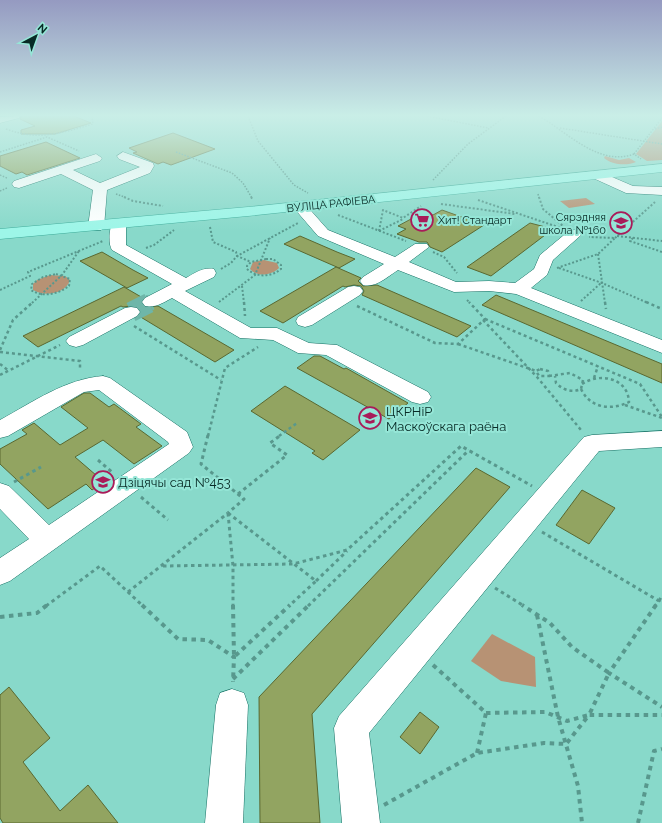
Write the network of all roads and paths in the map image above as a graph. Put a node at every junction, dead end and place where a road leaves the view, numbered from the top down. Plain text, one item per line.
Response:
1 (87, 154) edge
2 (182, 154) edge
3 (269, 154) edge
4 (456, 154) edge
5 (605, 154) edge
6 (634, 154) joint
7 (123, 156) dead end
8 (96, 158) joint
9 (643, 160) dead end
10 (662, 168) edge
11 (62, 170) junction
12 (598, 175) junction
13 (19, 184) dead end
14 (427, 184) dead end
15 (100, 188) junction
16 (538, 194) dead end
17 (659, 196) edge
18 (478, 200) dead end
19 (254, 202) dead end
20 (439, 204) dead end
21 (164, 206) dead end
22 (420, 206) dead end
23 (310, 212) junction
24 (522, 215) junction
25 (403, 218) junction
26 (210, 226) dead end
27 (96, 227) junction
28 (118, 230) junction
29 (174, 230) dead end
30 (572, 232) junction
31 (0, 234) edge
32 (616, 237) junction
33 (271, 238) junction
34 (633, 238) junction
35 (662, 241) edge
36 (80, 251) junction
37 (662, 252) edge
38 (131, 254) junction
39 (598, 254) junction
40 (408, 255) junction
41 (237, 256) junction
42 (263, 258) junction
43 (251, 262) junction
44 (549, 266) junction
45 (212, 272) joint
46 (62, 275) junction
47 (255, 275) junction
48 (602, 283) junction
49 (242, 285) junction
50 (454, 287) junction
51 (179, 288) junction
52 (519, 289) junction
53 (0, 290) edge
54 (355, 290) junction
55 (42, 294) junction
56 (151, 302) tunnel mouth
57 (662, 309) edge
58 (570, 310) junction
59 (206, 311) junction
60 (126, 315) joint
61 (484, 319) junction
62 (305, 321) dead end
63 (609, 326) junction
64 (247, 334) junction
65 (277, 334) junction
66 (76, 341) joint
67 (458, 344) junction
68 (662, 347) edge
69 (0, 351) edge
70 (38, 356) junction
71 (0, 364) edge
72 (598, 366) junction
73 (527, 367) junction
74 (80, 368) dead end
75 (9, 371) junction
76 (536, 371) junction
77 (0, 375) edge
78 (549, 376) junction
79 (555, 376) junction
80 (538, 377) junction
81 (594, 378) junction
82 (221, 380) junction
83 (582, 384) junction
84 (581, 389) junction
85 (420, 397) dead end
86 (625, 405) junction
87 (662, 418) edge
88 (298, 423) dead end
89 (0, 430) edge
90 (662, 439) edge
91 (592, 443) junction
92 (469, 450) junction
93 (41, 467) dead end
94 (7, 488) edge
95 (238, 494) junction
96 (548, 495) junction
97 (228, 513) junction
98 (525, 521) junction
99 (47, 540) junction
100 (347, 550) junction
101 (293, 564) junction
102 (163, 566) junction
103 (233, 566) junction
104 (0, 573) edge
105 (477, 578) junction
106 (316, 581) junction
107 (128, 592) junction
108 (662, 595) edge
109 (659, 601) junction
110 (537, 615) junction
111 (0, 617) edge
112 (416, 650) junction
113 (234, 657) junction
114 (610, 673) junction
115 (232, 692) junction
116 (662, 707) edge
117 (486, 713) junction
118 (589, 715) junction
119 (662, 715) edge
120 (558, 717) junction
121 (566, 744) junction
122 (662, 749) edge
123 (477, 753) junction
124 (360, 821) edge
125 (224, 823) edge
126 (582, 823) edge
127 (638, 823) edge

1 - 8 path
2 - 19 path
3 - 23 path
4 - 14 path
5 - 6 path
6 - 9 path
7 - 15 lane
8 - 11 lane
10 - 12 main road, ВУЛІЦА РАФІЕВА
11 - 13 lane
11 - 15 lane
12 - 17 lane
12 - 23 main road, ВУЛІЦА РАФІЕВА
15 - 21 path
15 - 27 lane
16 - 30 path
17 - 32 path
18 - 24 path
20 - 24 path
22 - 25 path
23 - 28 main road, ВУЛІЦА РАФІЕВА
23 - 33 path
23 - 40 lane
24 - 30 path
25 - 25 path
26 - 41 path
27 - 28 main road, ВУЛІЦА РАФІЕВА
27 - 31 main road, ВУЛІЦА РАФІЕВА
28 - 36 path
28 - 38 lane
29 - 38 path
30 - 32 path
30 - 44 lane
32 - 34 path
32 - 39 path
33 - 41 path
33 - 42 path
34 - 35 path
34 - 37 path
36 - 46 path
36 - 53 path
38 - 51 lane
39 - 44 path
39 - 48 path
40 - 50 lane
40 - 54 lane
41 - 43 path
41 - 45 path
42 - 43 path
42 - 47 path
42 - 47 path
43 - 47 path
44 - 48 path
44 - 52 lane
45 - 51 lane
46 - 55 path
46 - 55 path
46 - 55 path
47 - 49 path
48 - 57 path
48 - 58 path
48 - 63 path
49 - 59 path
49 - 64 path
50 - 52 lane
50 - 61 path
51 - 56 lane
51 - 59 lane
52 - 58 lane
54 - 62 lane
54 - 67 path
55 - 69 path
58 - 63 lane
59 - 64 lane
60 - 66 lane
60 - 82 path
61 - 67 path
61 - 72 path
61 - 73 path
63 - 68 lane
64 - 65 lane
65 - 82 path
65 - 85 lane
66 - 70 path
67 - 73 path
69 - 70 path
70 - 74 path
70 - 75 path
71 - 75 path
72 - 81 path
72 - 87 path
73 - 76 path
73 - 80 path
75 - 77 path
76 - 78 path
76 - 80 path
78 - 79 path
78 - 80 path
79 - 83 path
79 - 84 path
80 - 91 path
81 - 83 path
81 - 86 path
82 - 95 path
83 - 84 path
84 - 86 path
86 - 87 path
88 - 95 path
89 - 99 lane
90 - 91 lane
91 - 96 lane
92 - 96 path
92 - 100 path
92 - 115 path
93 - 94 path
94 - 99 lane
95 - 97 path
96 - 98 lane
97 - 101 path
97 - 102 path
97 - 103 path
98 - 105 lane
98 - 109 path
99 - 104 lane
100 - 101 path
100 - 106 path
101 - 103 path
101 - 106 path
102 - 103 path
102 - 107 path
103 - 113 path
105 - 110 path
105 - 112 lane
106 - 113 path
107 - 111 path
107 - 113 path
108 - 109 path
109 - 114 path
110 - 114 path
110 - 120 path
112 - 117 path
112 - 124 lane
113 - 115 path
114 - 116 path
114 - 118 path
115 - 125 lane
117 - 120 path
117 - 123 path
118 - 119 path
118 - 120 path
118 - 121 path
120 - 121 path
121 - 123 path
121 - 126 path
122 - 127 path
123 - 124 path

